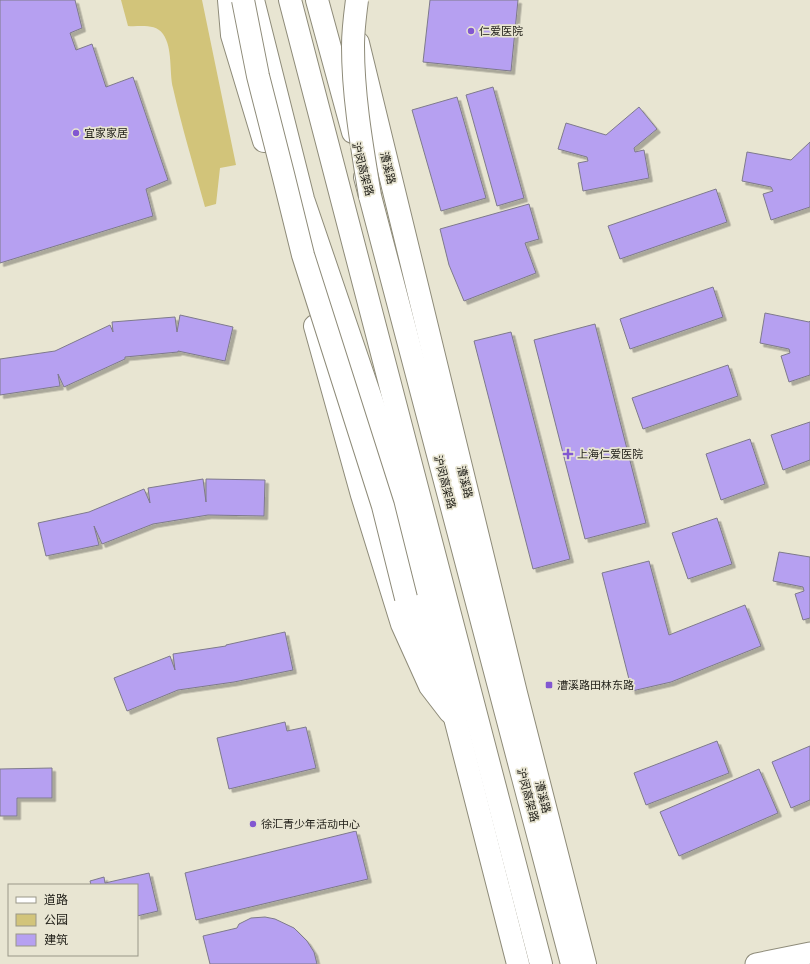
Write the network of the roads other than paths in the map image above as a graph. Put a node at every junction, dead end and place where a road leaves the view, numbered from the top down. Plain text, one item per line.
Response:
1 (229, 0) edge
2 (235, 0) edge
3 (243, 0) edge
4 (253, 0) edge
5 (290, 0) edge
6 (317, 0) edge
7 (348, 0) edge
8 (357, 0) edge
9 (370, 196) junction
10 (303, 199) junction
11 (455, 718) junction
12 (810, 953) edge
13 (518, 964) edge
14 (541, 964) edge
15 (572, 964) edge
16 (585, 964) edge
17 (756, 964) edge

1 - 11 main road
2 - 10 main road
3 - 11 main road, bridge
4 - 10 main road
5 - 14 main road
6 - 9 main road, 沪闵高架路, bridge
7 - 16 main road, 漕溪路
8 - 9 main road, bridge
9 - 15 main road, 沪闵高架路
10 - 11 main road
11 - 13 main road
12 - 17 street

